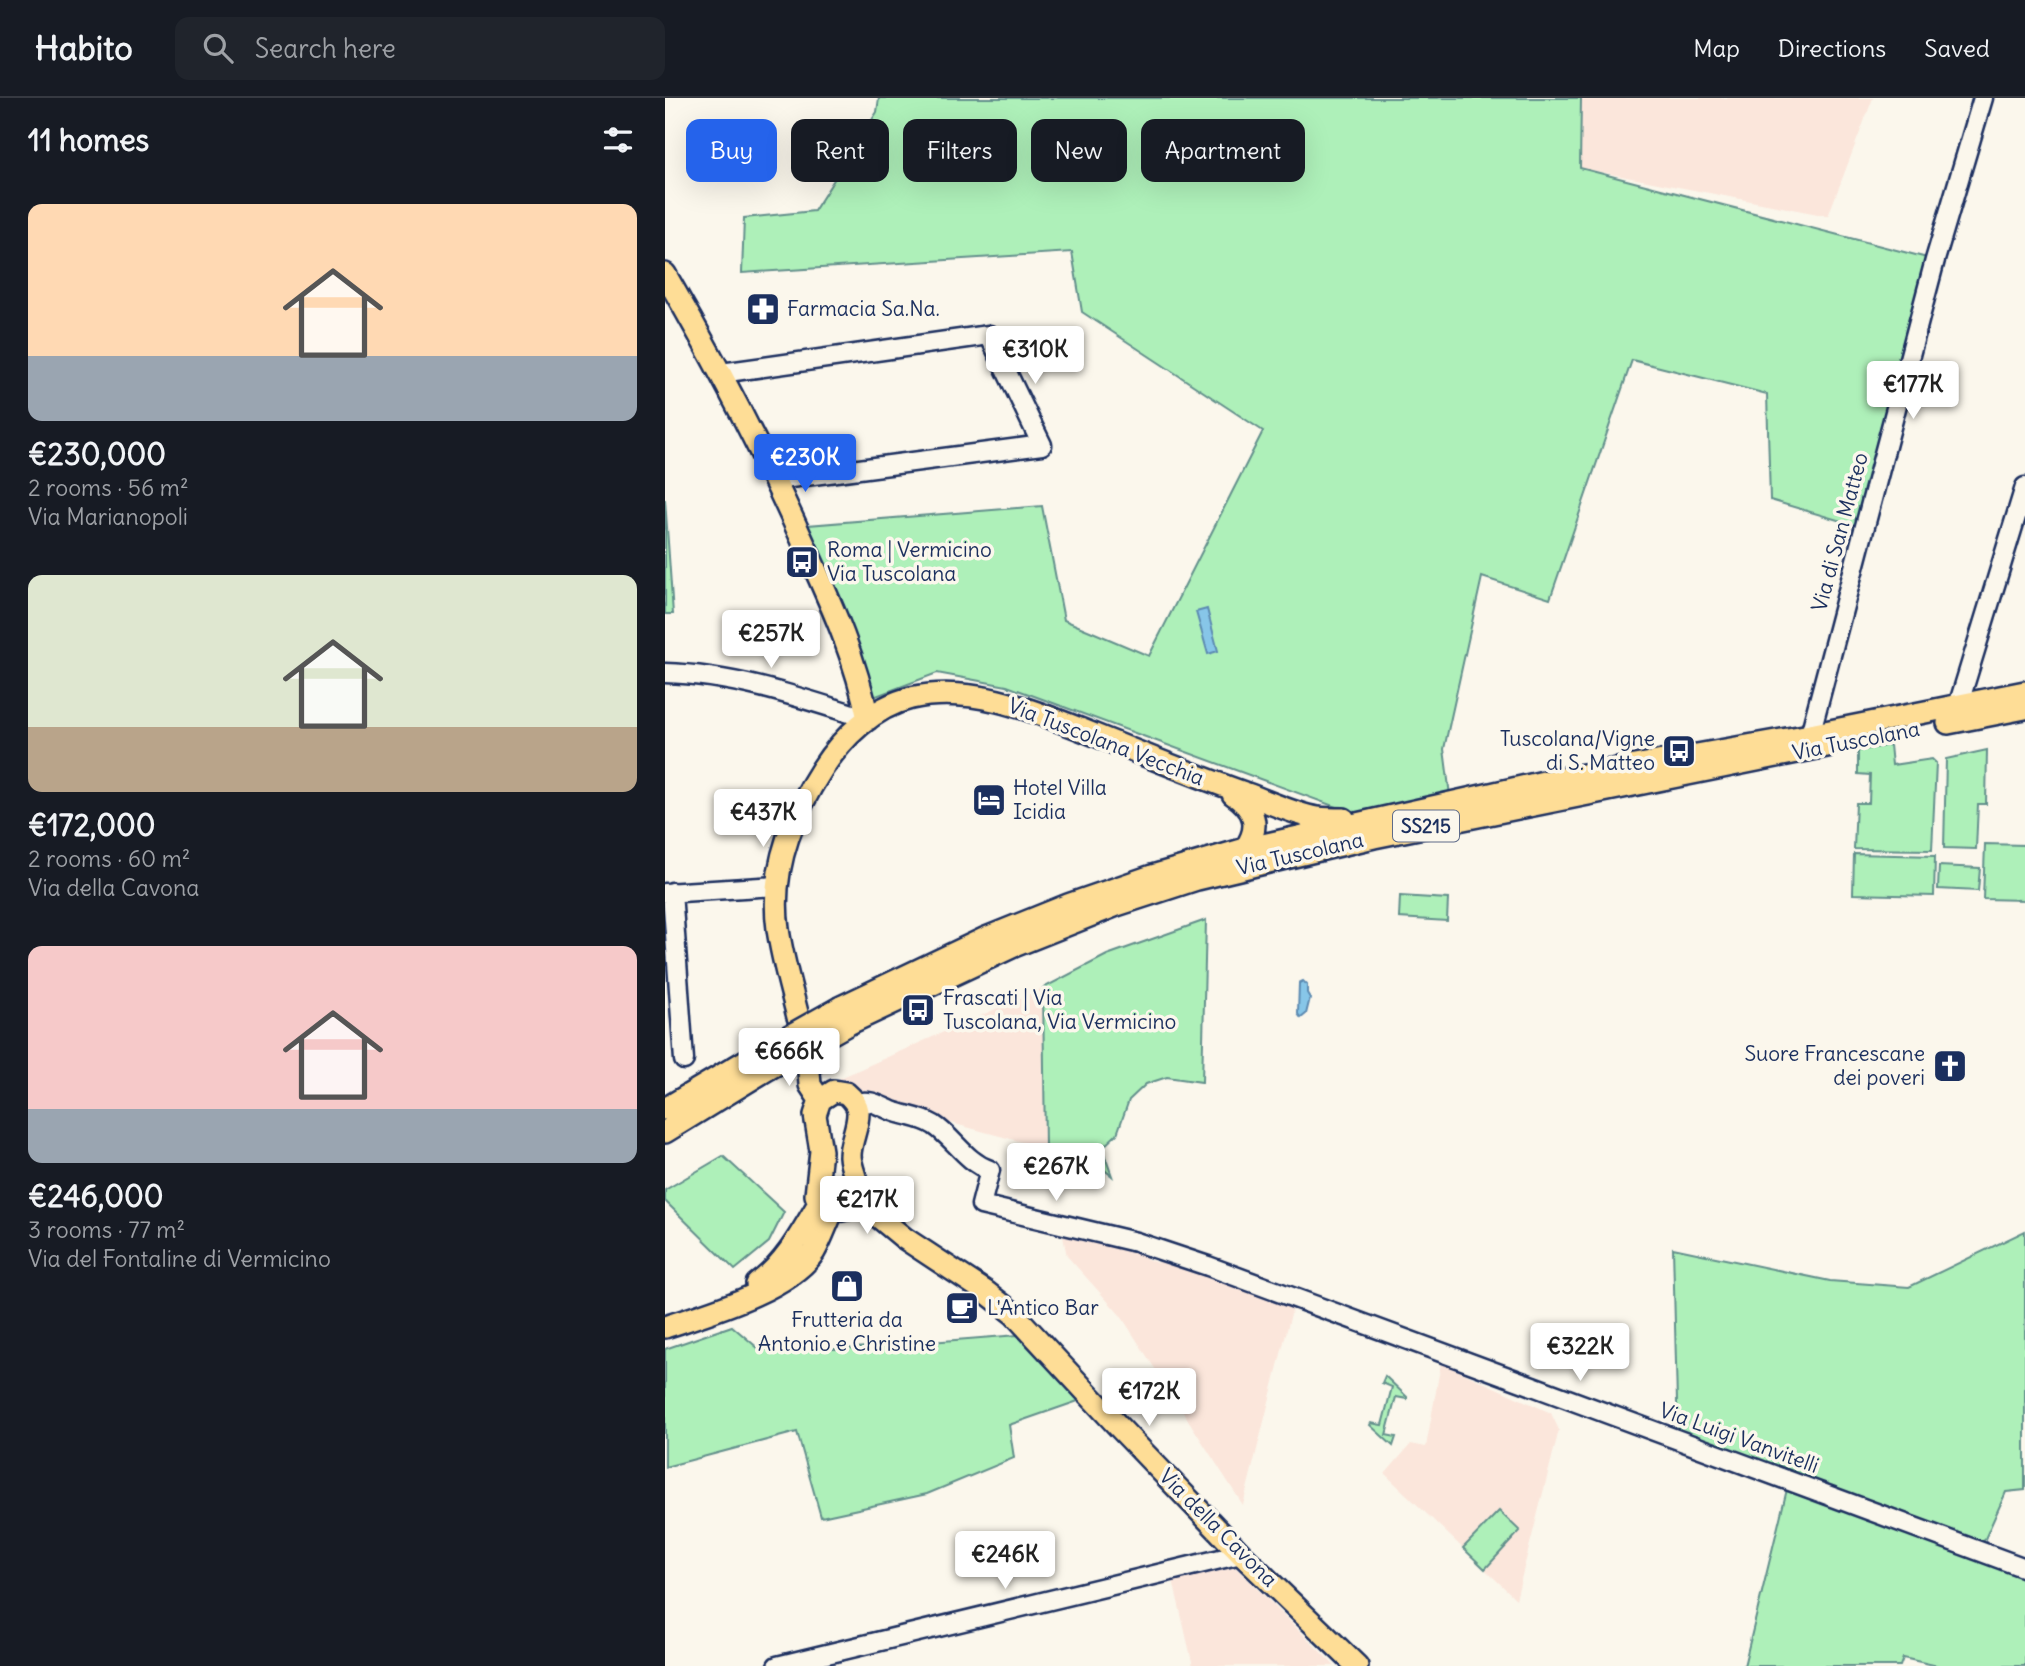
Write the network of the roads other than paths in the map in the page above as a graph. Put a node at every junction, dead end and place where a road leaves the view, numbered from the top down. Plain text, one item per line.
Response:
1 (1983, 98) edge
2 (665, 274) edge
3 (721, 373) junction
4 (775, 480) junction
5 (2025, 487) edge
6 (665, 673) edge
7 (2025, 692) edge
8 (1958, 706) junction
9 (2025, 708) edge
10 (868, 719) junction
11 (1810, 735) junction
12 (1216, 783) junction
13 (1374, 821) junction
14 (1245, 849) junction
15 (777, 886) junction
16 (668, 893) edge
17 (845, 1015) junction
18 (798, 1017) dead end
19 (684, 1060) dead end
20 (763, 1061) junction
21 (855, 1103) junction
22 (665, 1109) edge
23 (891, 1111) junction
24 (855, 1127) junction
25 (665, 1132) edge
26 (857, 1200) junction
27 (825, 1208) junction
28 (665, 1327) edge
29 (1241, 1554) junction
30 (2025, 1568) edge
31 (777, 1666) edge
32 (1357, 1666) edge

1 - 11 street, Via di San Matteo
2 - 3 main road
3 - 4 main road
3 - 4 street
4 - 10 main road
5 - 8 street
6 - 10 street
7 - 8 main road, Via Tuscolana / SS215
8 - 11 main road, Via Tuscolana / SS215
9 - 17 main road, Via Tuscolana / SS215
10 - 12 main road, Via Tuscolana Vecchia
10 - 15 main road, Via Tuscolana Vecchia
11 - 13 main road, Via Tuscolana / SS215
12 - 13 main road
12 - 14 main road
13 - 14 main road, Via Tuscolana / SS215
14 - 17 main road, Via Tuscolana / SS215
15 - 16 street
15 - 18 main road, Via Tuscolana Vecchia
16 - 19 street
17 - 20 main road, Via Tuscolana / SS215, bridge
20 - 22 main road, Via Tuscolana / SS215
20 - 25 main road, Via Tuscolana / SS215
21 - 23 street
21 - 24 main road
21 - 27 main road
23 - 24 street
23 - 30 street, Via Luigi Vanvitelli
24 - 26 main road
26 - 27 main road
26 - 29 main road, Via della Cavona
27 - 28 main road
29 - 31 street
29 - 32 main road, Via della Cavona

